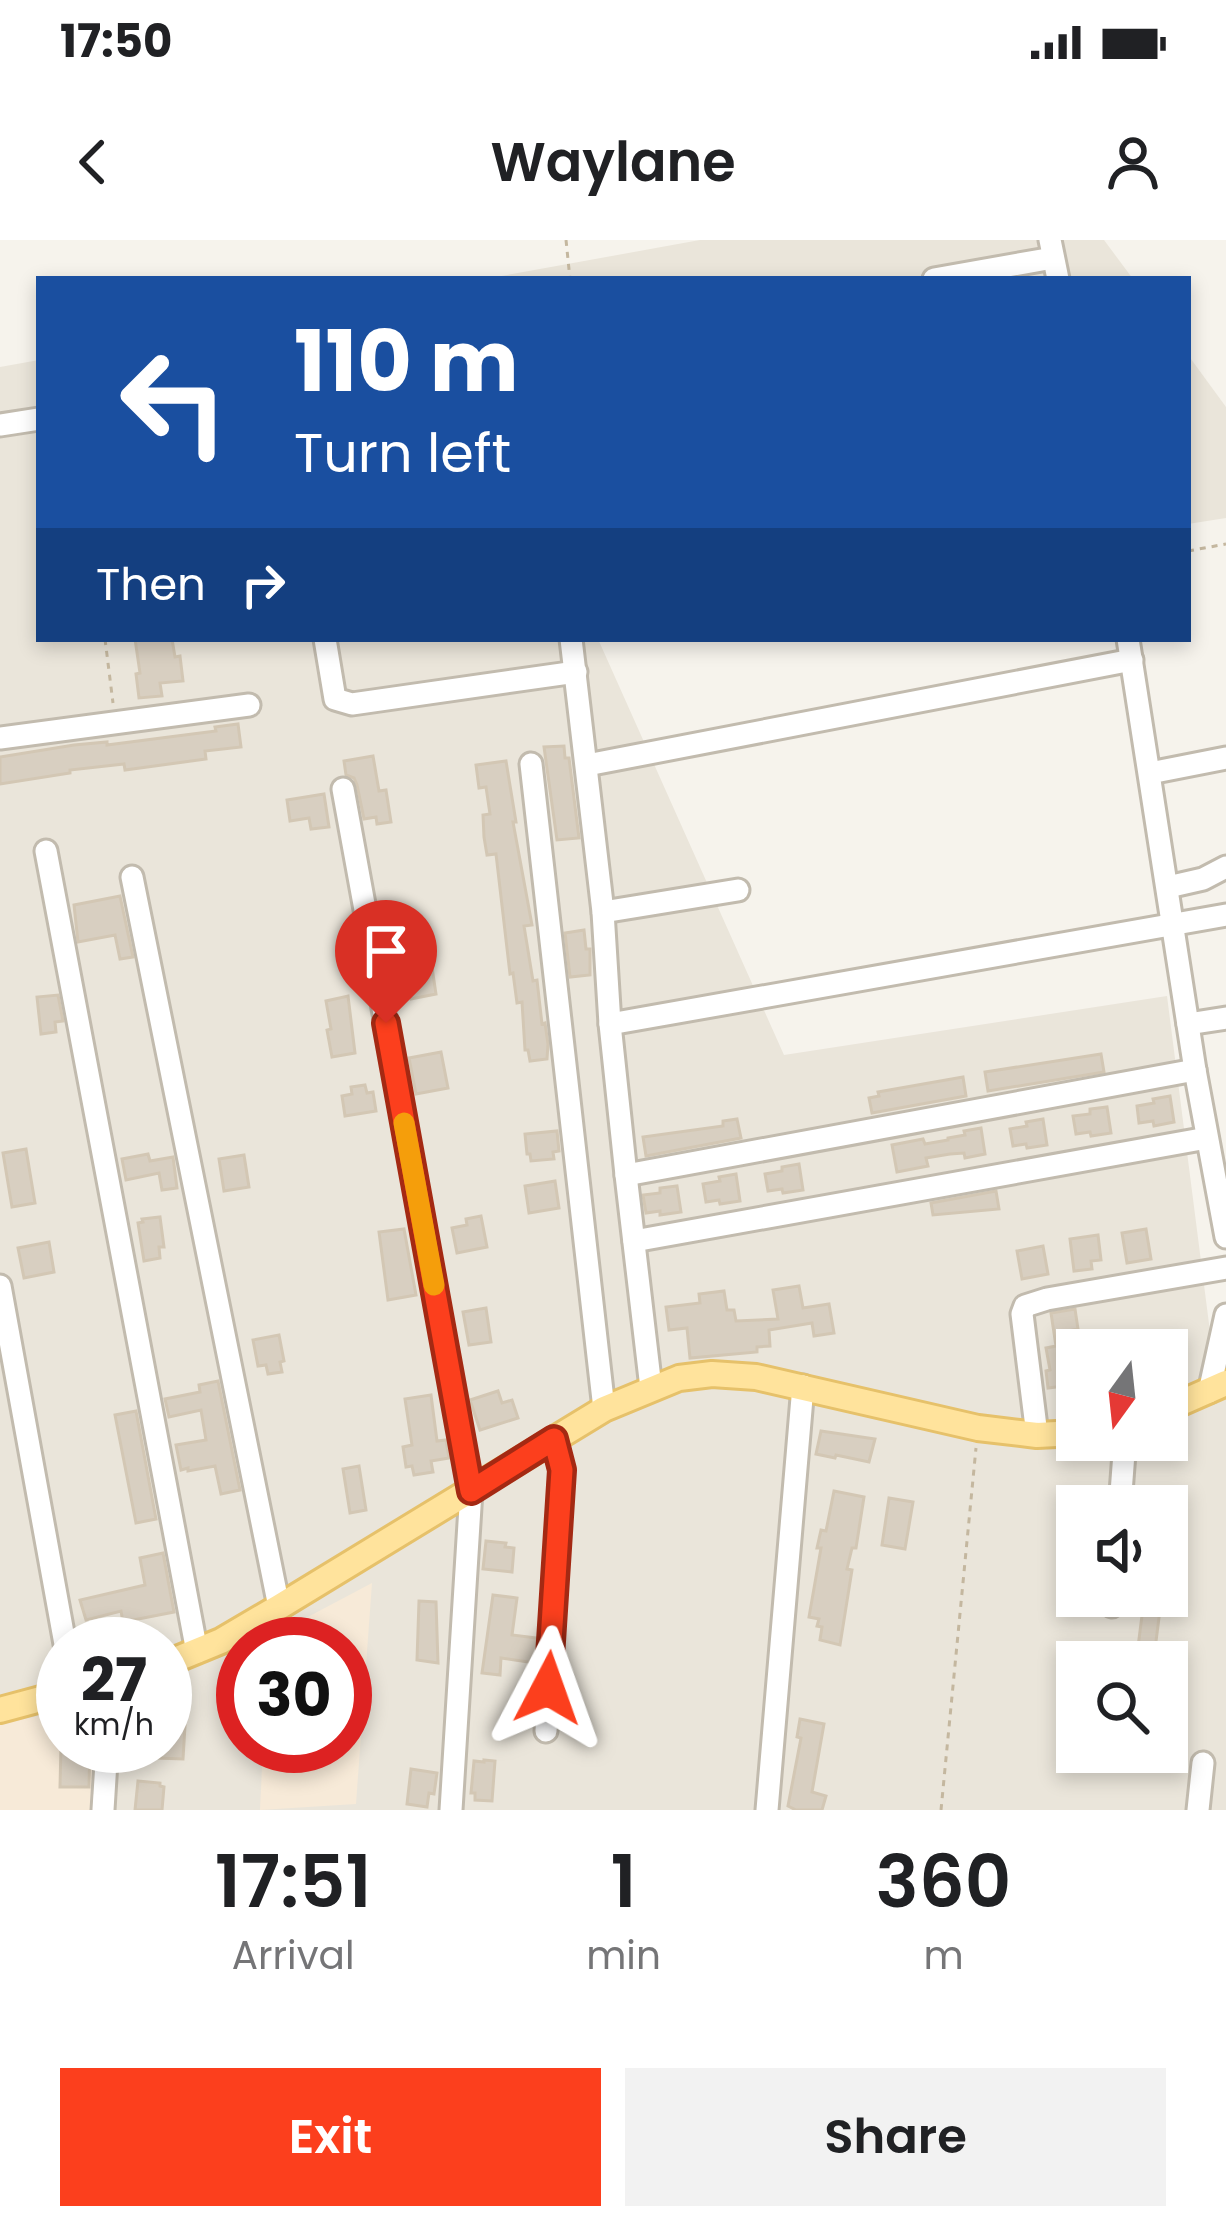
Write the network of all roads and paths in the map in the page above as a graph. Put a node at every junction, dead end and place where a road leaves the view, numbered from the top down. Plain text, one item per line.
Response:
1 (566, 240) edge
2 (1054, 259) edge
3 (570, 276) edge
4 (952, 276) edge
5 (36, 419) edge
6 (0, 425) edge
7 (1226, 544) edge
8 (1191, 550) edge
9 (105, 642) edge
10 (326, 642) edge
11 (572, 642) edge
12 (1130, 650) edge
13 (576, 672) junction
14 (248, 705) dead end
15 (115, 723) junction
16 (0, 738) edge
17 (1226, 758) edge
18 (531, 764) dead end
19 (587, 765) junction
20 (1150, 772) junction
21 (343, 788) dead end
22 (46, 851) dead end
23 (1226, 867) edge
24 (132, 877) dead end
25 (1168, 887) junction
26 (738, 890) dead end
27 (603, 912) junction
28 (1226, 915) edge
29 (1173, 925) junction
30 (1226, 1018) edge
31 (610, 1024) junction
32 (1188, 1024) junction
33 (1195, 1070) junction
34 (1207, 1138) junction
35 (626, 1175) junction
36 (1226, 1237) edge
37 (634, 1241) junction
38 (1226, 1268) edge
39 (0, 1286) edge
40 (1226, 1315) edge
41 (802, 1386) junction
42 (1218, 1387) edge
43 (651, 1388) junction
44 (1188, 1400) edge
45 (604, 1409) junction
46 (978, 1428) junction
47 (1056, 1434) edge
48 (1037, 1435) junction
49 (554, 1439) junction
50 (471, 1491) junction
51 (279, 1607) junction
52 (60, 1617) edge
53 (197, 1652) junction
54 (192, 1654) edge
55 (36, 1700) edge
56 (0, 1710) edge
57 (546, 1731) dead end
58 (1203, 1763) dead end
59 (105, 1773) edge
60 (103, 1810) edge
61 (451, 1810) edge
62 (767, 1810) edge
63 (941, 1810) edge
64 (1198, 1810) edge

1 - 3 path
2 - 4 street
5 - 6 street
7 - 8 path
9 - 15 path
10 - 13 street
11 - 13 street
12 - 19 street
12 - 20 street
13 - 19 street
14 - 15 street
15 - 16 street
17 - 20 street
18 - 45 street
19 - 27 street
20 - 25 street
21 - 50 street
22 - 53 street
23 - 25 street
24 - 51 street
25 - 29 street
26 - 27 street
27 - 31 street
28 - 29 street
29 - 31 street
29 - 32 street
30 - 32 street
31 - 35 street
32 - 33 street
33 - 34 street
33 - 35 street
34 - 36 street
34 - 37 street
35 - 37 street
37 - 43 street
38 - 48 street
39 - 52 street
40 - 42 street
41 - 43 main road
41 - 46 main road
41 - 62 street
42 - 44 main road
43 - 45 main road
45 - 49 main road
46 - 48 main road
46 - 63 path
47 - 48 main road
49 - 50 main road
49 - 57 street
50 - 51 main road
50 - 61 street
51 - 53 main road
53 - 54 main road
55 - 56 main road
58 - 64 street
59 - 60 street

